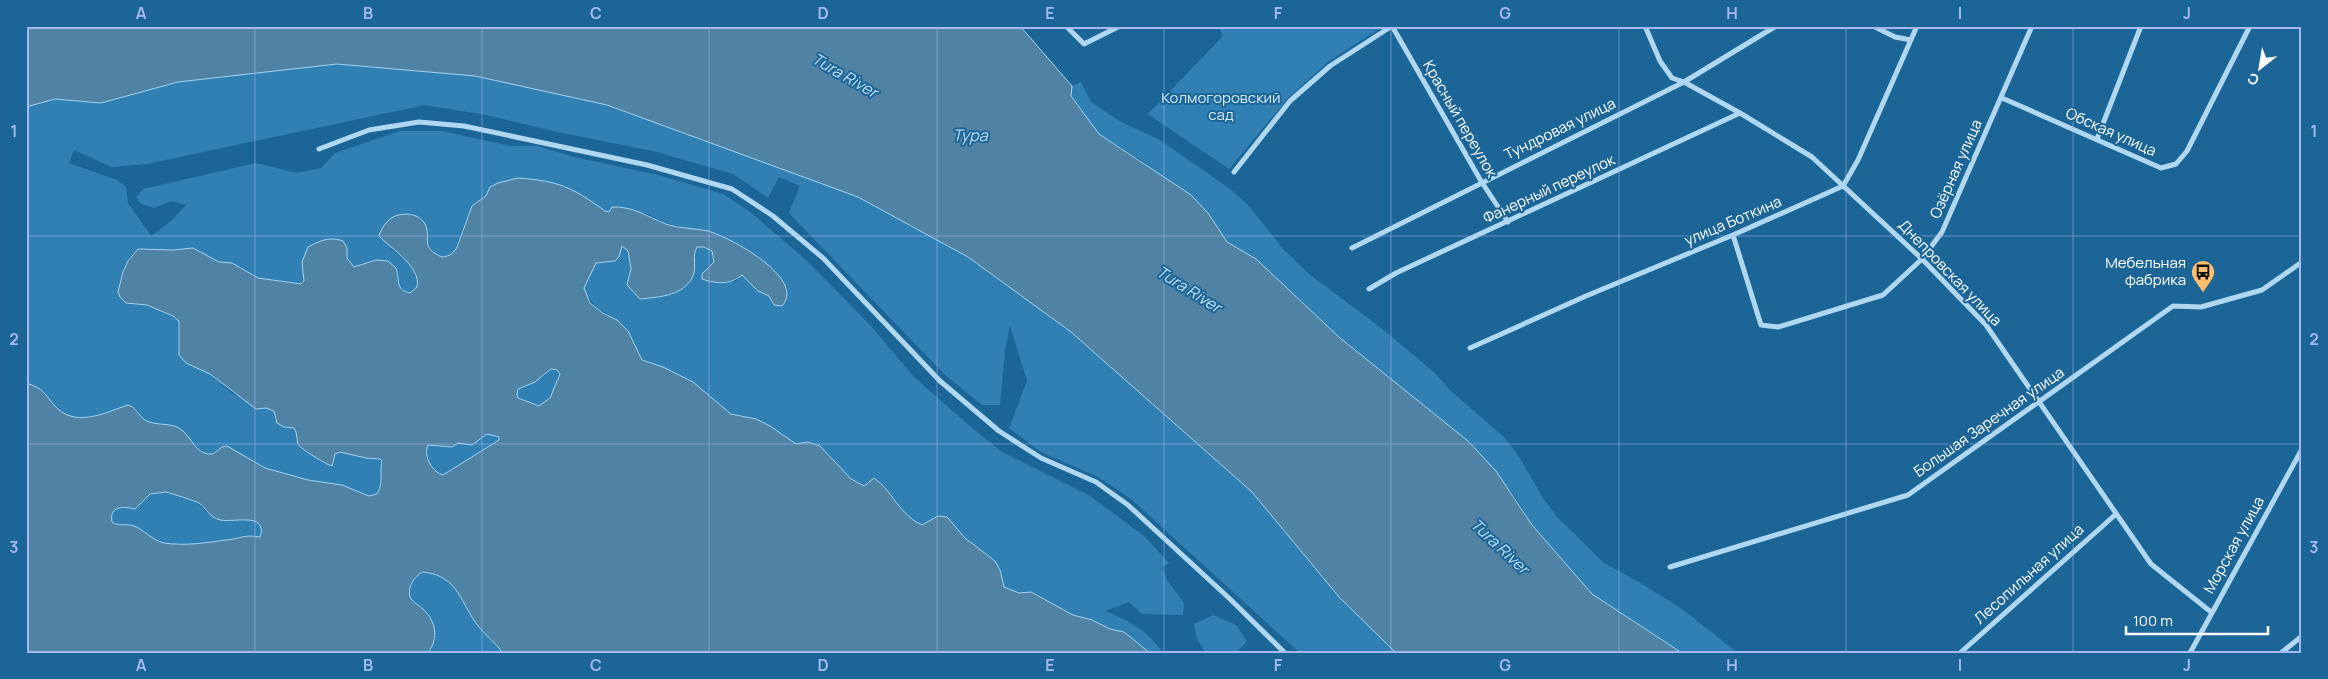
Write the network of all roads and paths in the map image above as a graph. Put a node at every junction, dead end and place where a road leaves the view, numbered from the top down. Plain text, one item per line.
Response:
1 (1066, 26) edge
2 (1120, 26) edge
3 (1392, 26) edge
4 (1645, 26) edge
5 (1776, 26) edge
6 (1873, 26) edge
7 (1917, 26) edge
8 (2032, 26) edge
9 (2141, 26) edge
10 (2250, 26) edge
11 (1910, 40) junction
12 (1684, 82) junction
13 (2002, 98) junction
14 (1740, 113) junction
15 (2097, 139) junction
16 (319, 149) dead end
17 (1234, 172) dead end
18 (1481, 181) junction
19 (1843, 186) junction
20 (1508, 222) junction
21 (1733, 235) junction
22 (1352, 248) dead end
23 (1922, 259) junction
24 (2302, 262) edge
25 (1369, 289) dead end
26 (1470, 348) dead end
27 (2038, 402) junction
28 (2302, 449) edge
29 (2115, 515) junction
30 (1670, 567) dead end
31 (2211, 612) junction
32 (2302, 636) edge
33 (1285, 653) edge
34 (1960, 653) edge
35 (2190, 653) edge
36 (2281, 653) edge

1 - 2 street
3 - 17 street
3 - 18 street, Красный переулок
4 - 12 street, Днепровская улица
5 - 12 street, Тундровая улица
6 - 11 street
7 - 11 street
8 - 13 street, Озёрная улица
9 - 15 street
10 - 15 street, Обская улица
11 - 19 street
12 - 14 street, Днепровская улица
12 - 18 street, Тундровая улица
13 - 15 street, Обская улица
13 - 23 street, Озёрная улица
14 - 19 street, Днепровская улица
14 - 20 street, Фанерный переулок
16 - 33 street
18 - 20 street, Красный переулок
18 - 22 street, Тундровая улица
19 - 21 street, улица Боткина
19 - 23 street, Днепровская улица
20 - 25 street, Фанерный переулок
21 - 23 street, Озёрная улица
21 - 26 street, улица Боткина
23 - 27 street, Днепровская улица
24 - 27 street, Большая Заречная улица
27 - 29 street, Днепровская улица
27 - 30 street, Большая Заречная улица
28 - 31 street, Морская улица
29 - 31 street, Днепровская улица
29 - 34 street, Лесопильная улица
31 - 35 street, Морская улица
32 - 36 street

